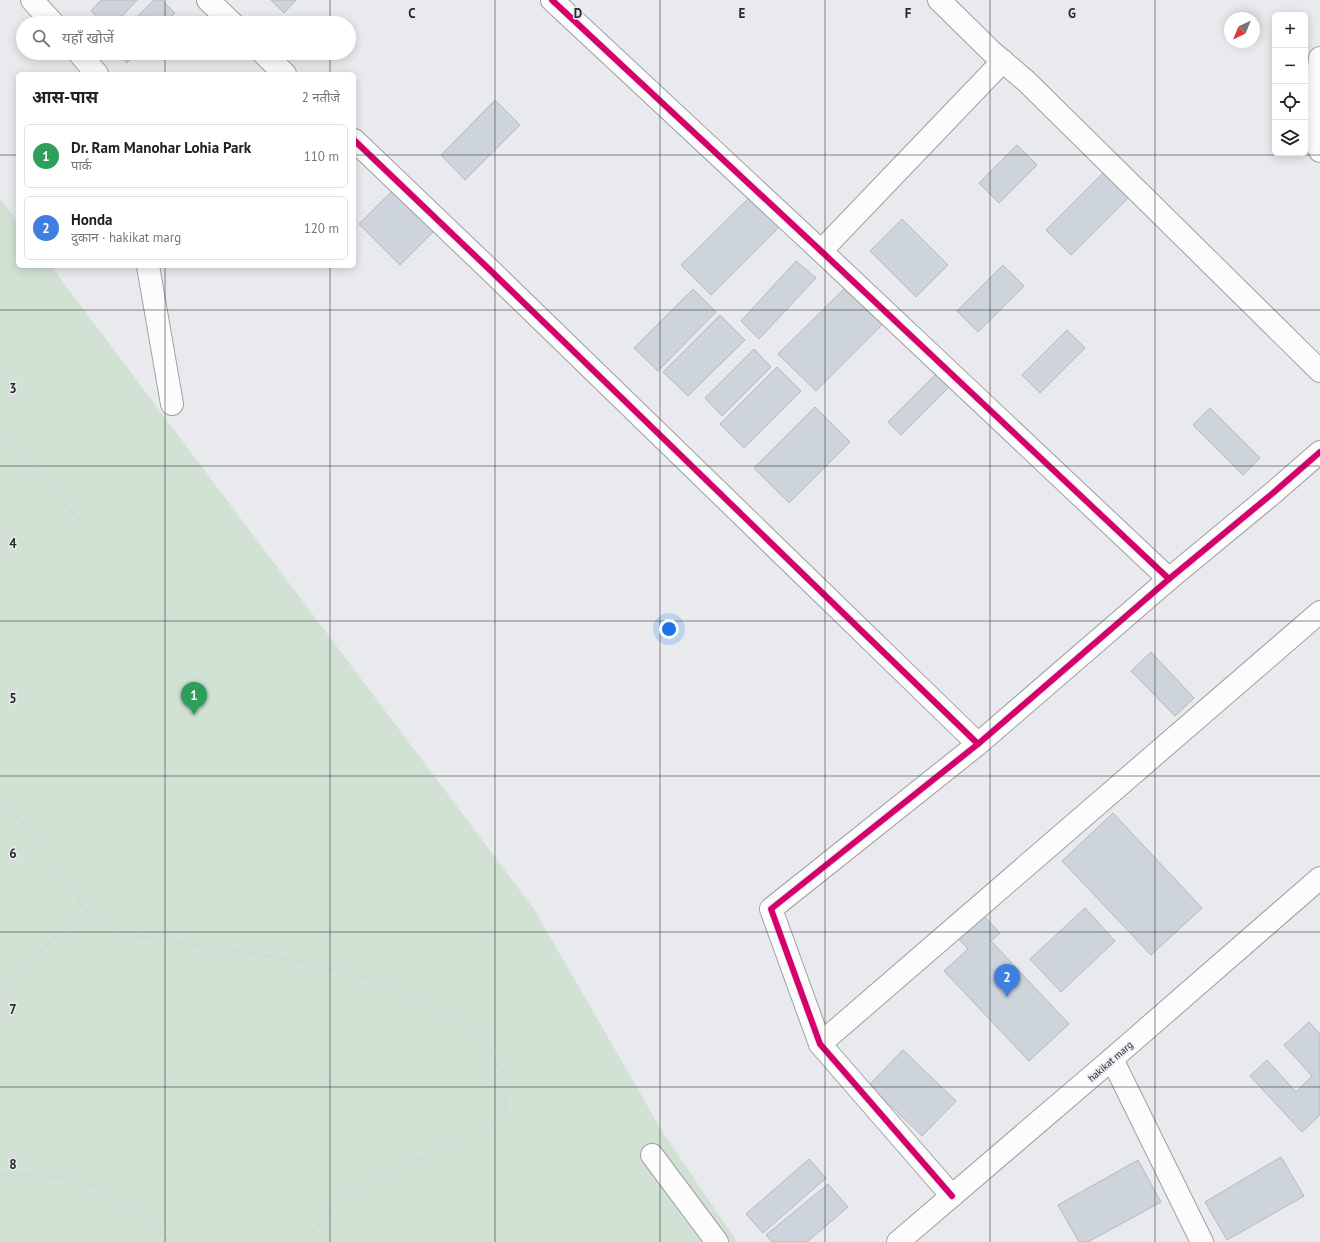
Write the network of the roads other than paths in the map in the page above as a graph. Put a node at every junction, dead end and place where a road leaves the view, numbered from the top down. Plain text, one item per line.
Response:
1 (32, 0) edge
2 (208, 0) edge
3 (552, 0) edge
4 (939, 0) edge
5 (47, 16) edge
6 (225, 16) edge
7 (1320, 58) edge
8 (85, 60) edge
9 (270, 60) edge
10 (1002, 60) junction
11 (95, 72) edge
12 (283, 72) edge
13 (356, 142) edge
14 (1320, 151) edge
15 (821, 251) junction
16 (148, 268) edge
17 (1320, 371) edge
18 (172, 404) dead end
19 (1320, 452) edge
20 (1169, 579) junction
21 (1320, 612) edge
22 (978, 744) junction
23 (1320, 878) edge
24 (820, 1044) junction
25 (1112, 1059) junction
26 (652, 1155) dead end
27 (952, 1196) junction
28 (717, 1242) edge
29 (898, 1242) edge
30 (1202, 1242) edge

1 - 5 street
2 - 6 street
3 - 15 street
4 - 10 street
7 - 14 street
8 - 11 street
9 - 12 street
10 - 15 street
10 - 17 street
13 - 22 street
15 - 20 street
16 - 18 street
19 - 20 street
20 - 22 street
21 - 24 street
22 - 24 street
23 - 25 street, hakikat marg
24 - 27 street
25 - 27 street, hakikat marg
25 - 30 street
26 - 28 street
27 - 29 street, hakikat marg

